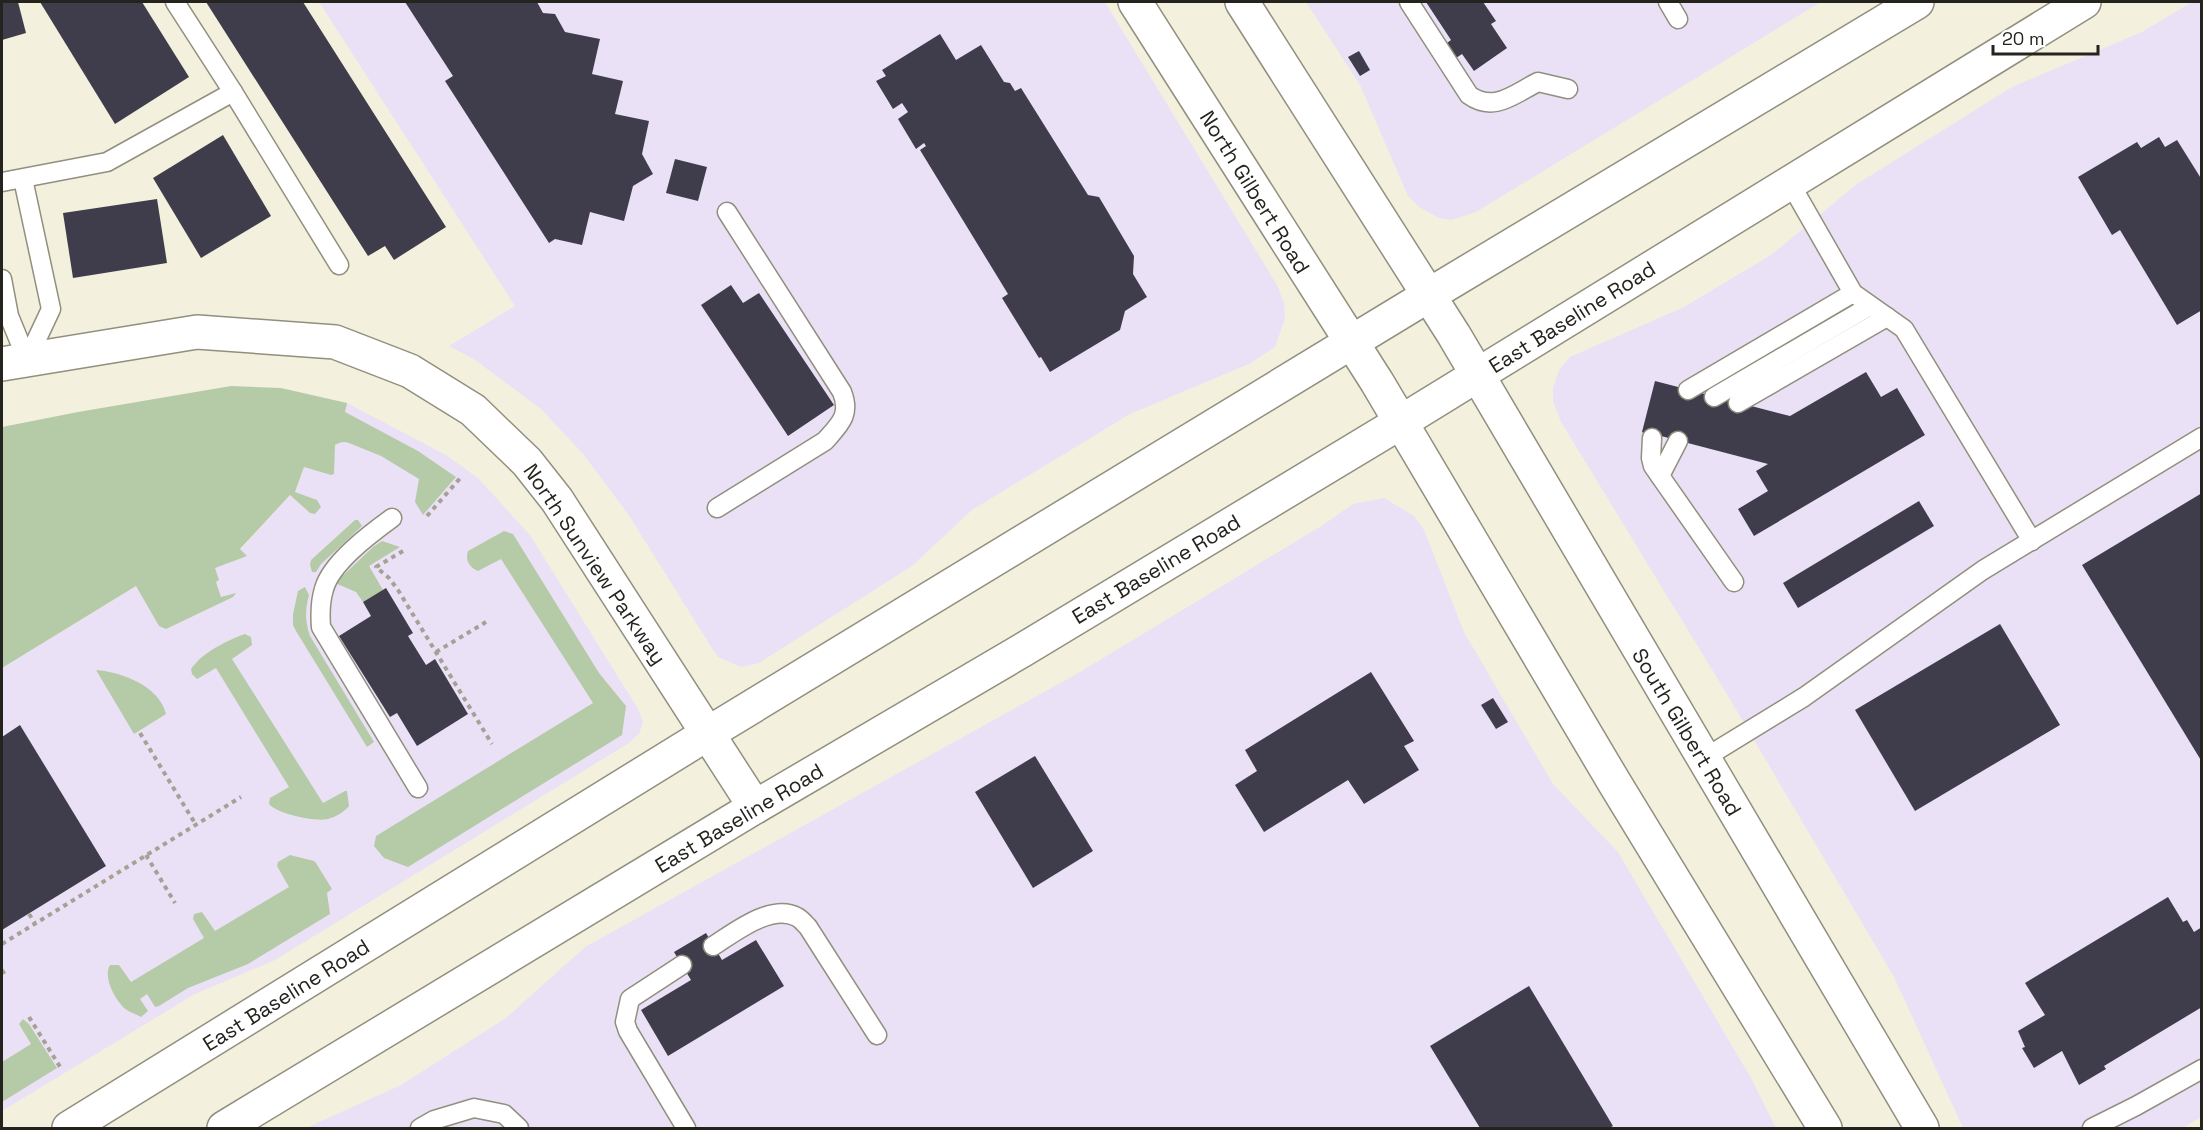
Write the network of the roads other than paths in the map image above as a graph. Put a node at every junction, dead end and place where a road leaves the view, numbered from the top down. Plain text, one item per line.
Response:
1 (175, 2) edge
2 (1135, 2) edge
3 (1242, 2) edge
4 (1409, 2) edge
5 (1668, 2) edge
6 (1917, 2) edge
7 (2084, 2) edge
8 (1678, 19) dead end
9 (1568, 89) dead end
10 (233, 92) junction
11 (23, 178) junction
12 (2, 182) edge
13 (1790, 183) junction
14 (727, 212) dead end
15 (339, 265) dead end
16 (2, 279) edge
17 (1853, 293) junction
18 (1429, 295) junction
19 (1870, 306) junction
20 (1887, 317) junction
21 (1351, 342) junction
22 (14, 362) edge
23 (1478, 375) junction
24 (1688, 390) dead end
25 (1714, 397) dead end
26 (1738, 403) dead end
27 (1401, 422) junction
28 (2202, 437) edge
29 (1660, 476) junction
30 (717, 508) dead end
31 (392, 518) dead end
32 (2032, 541) junction
33 (1734, 582) dead end
34 (707, 734) junction
35 (1703, 759) junction
36 (418, 788) dead end
37 (755, 807) junction
38 (713, 946) dead end
39 (682, 965) dead end
40 (877, 1035) dead end
41 (2202, 1069) edge
42 (69, 1128) edge
43 (224, 1128) edge
44 (420, 1128) edge
45 (519, 1128) edge
46 (686, 1128) edge
47 (1825, 1128) edge
48 (1922, 1128) edge
49 (2092, 1128) edge

1 - 10 lane
2 - 21 main road, North Gilbert Road
3 - 18 main road
4 - 9 lane
5 - 8 lane
6 - 18 main road, East Baseline Road
7 - 13 main road, East Baseline Road
10 - 11 lane
10 - 15 lane
11 - 12 lane
11 - 22 lane
13 - 17 lane
13 - 23 main road, East Baseline Road
14 - 30 lane
16 - 22 lane
17 - 19 lane
17 - 24 lane
18 - 21 main road, East Baseline Road
18 - 23 main road, South Gilbert Road
19 - 20 lane
19 - 25 lane
20 - 26 lane
20 - 32 lane
21 - 27 main road, North Gilbert Road
21 - 34 main road, East Baseline Road
22 - 34 main road, North Sunview Parkway
23 - 27 main road, East Baseline Road
23 - 35 main road, South Gilbert Road
27 - 37 main road, East Baseline Road
27 - 47 main road
28 - 32 lane
29 - 29 lane
29 - 33 lane
31 - 36 lane
32 - 35 lane
34 - 37 main road, North Sunview Parkway
34 - 42 main road, East Baseline Road
35 - 48 main road, South Gilbert Road
37 - 43 main road, East Baseline Road
38 - 40 lane
39 - 46 lane
41 - 49 lane
44 - 45 lane

